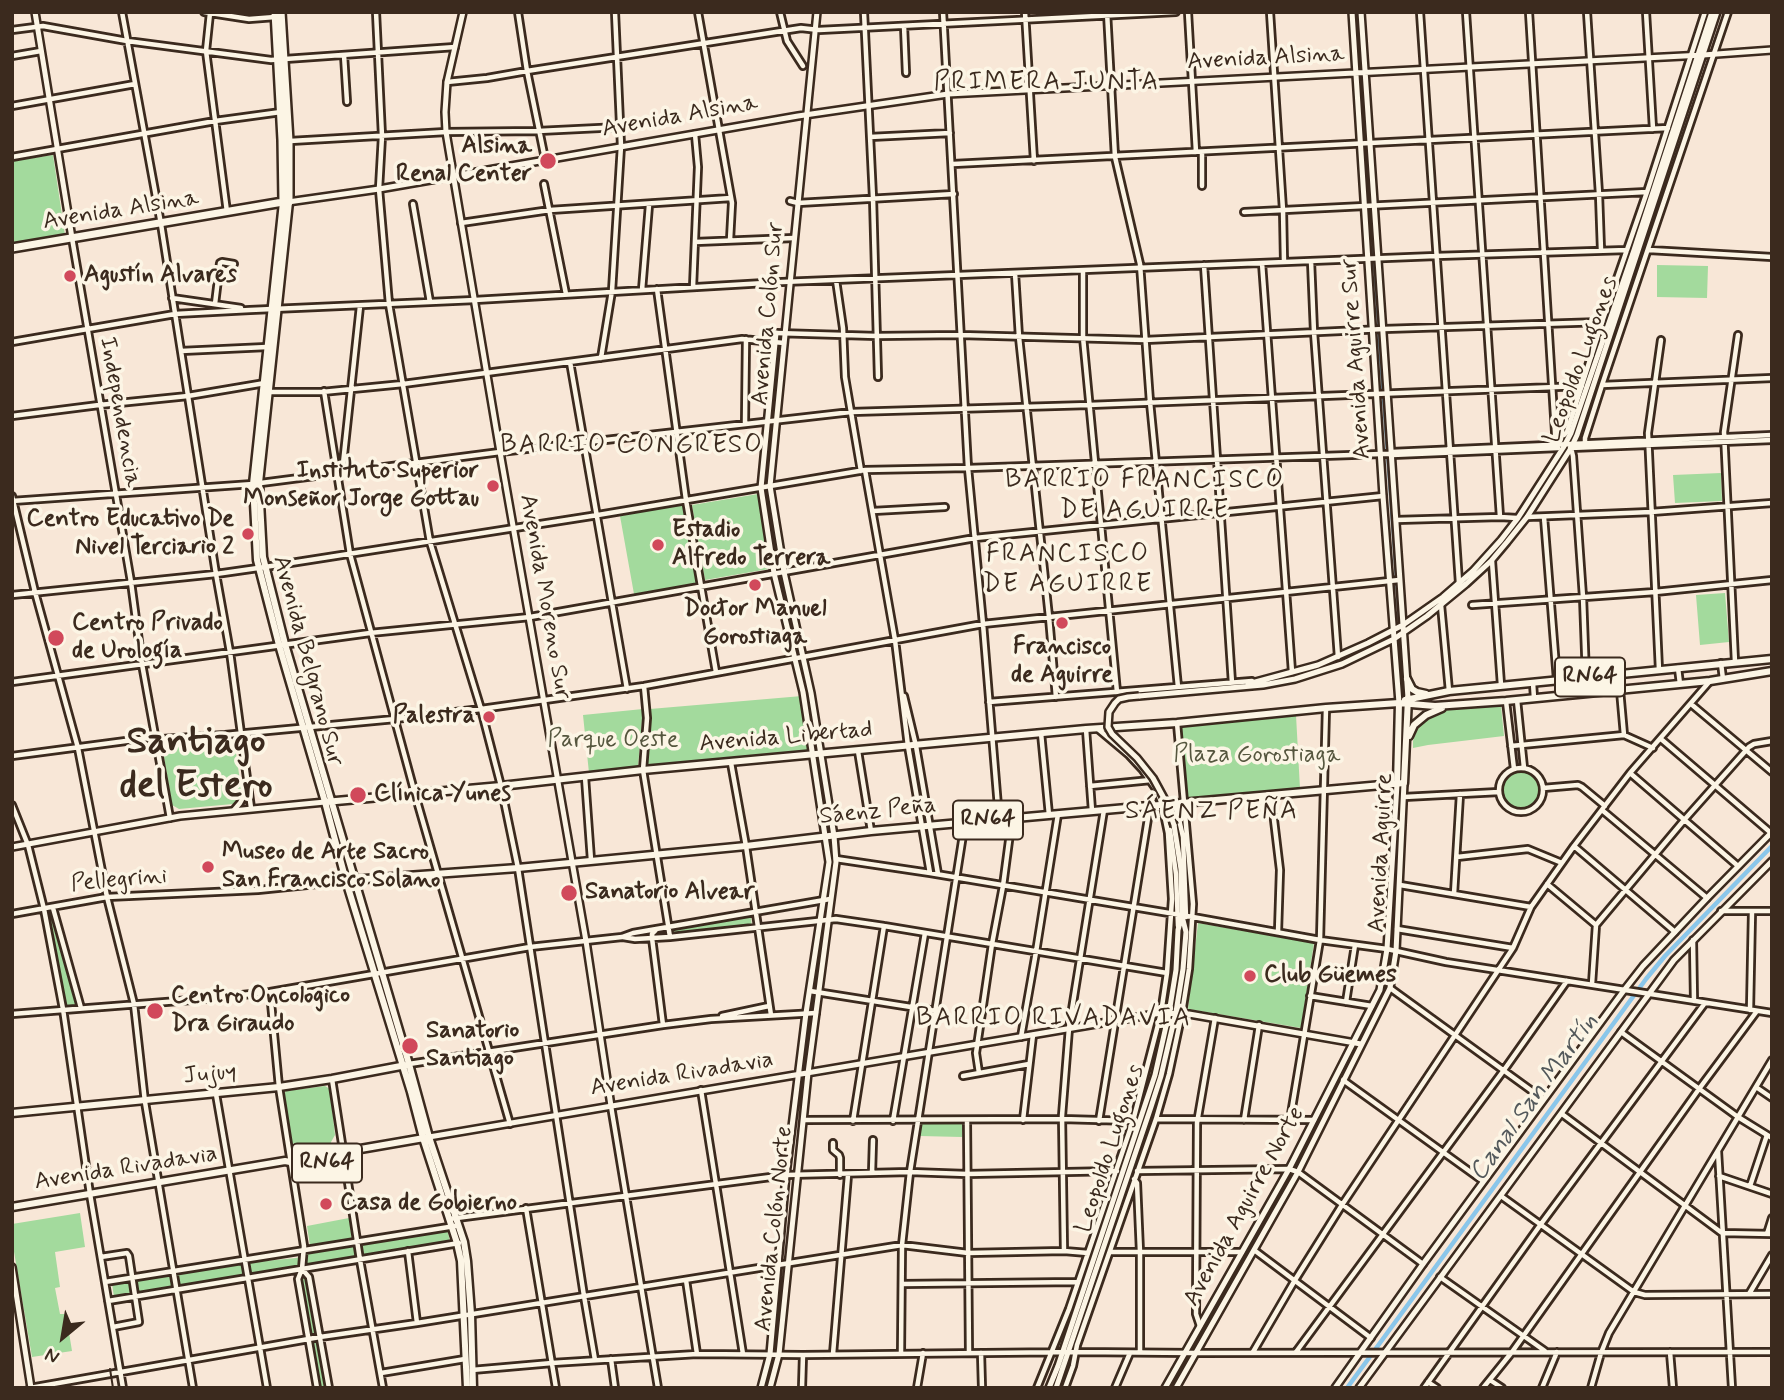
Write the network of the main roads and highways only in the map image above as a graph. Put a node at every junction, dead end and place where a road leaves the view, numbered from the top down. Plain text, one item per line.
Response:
1 (35, 12) edge
2 (463, 12) edge
3 (817, 12) edge
4 (1352, 12) edge
5 (1362, 12) edge
6 (1712, 12) edge
7 (1717, 12) edge
8 (277, 14) edge
9 (1772, 50) edge
10 (1697, 55) junction
11 (1361, 72) junction
12 (284, 111) junction
13 (806, 115) junction
14 (1366, 143) junction
15 (453, 176) junction
16 (286, 202) junction
17 (1370, 205) junction
18 (72, 238) junction
19 (12, 248) edge
20 (1374, 258) junction
21 (274, 309) junction
22 (1378, 329) junction
23 (776, 333) road end
24 (267, 383) junction
25 (1382, 394) junction
26 (1568, 446) junction
27 (1394, 581) junction
28 (1403, 628) junction
29 (1394, 630) junction
30 (1394, 639) junction
31 (1772, 659) edge
32 (1772, 671) edge
33 (1406, 679) junction
34 (1473, 689) junction
35 (1216, 690) junction
36 (1432, 694) junction
37 (1408, 701) junction
38 (1399, 703) junction
39 (1475, 703) junction
40 (1454, 705) junction
41 (1406, 748) junction
42 (821, 754) junction
43 (812, 755) junction
44 (559, 780) junction
45 (1401, 784) junction
46 (329, 802) junction
47 (1771, 833) edge
48 (825, 836) junction
49 (834, 836) junction
50 (12, 848) edge
51 (1772, 861) edge
52 (573, 862) junction
53 (355, 879) junction
54 (346, 881) junction
55 (1180, 915) junction
56 (1392, 950) junction
57 (379, 974) junction
58 (1176, 1013) junction
59 (1357, 1043) junction
60 (406, 1065) junction
61 (808, 1073) junction
62 (799, 1075) junction
63 (611, 1106) junction
64 (12, 1113) edge
65 (426, 1138) junction
66 (1294, 1171) junction
67 (12, 1207) edge
68 (12, 1267) edge
69 (15, 1298) edge
70 (468, 1315) junction
71 (1069, 1352) junction
72 (1190, 1353) junction
73 (30, 1388) edge
74 (467, 1388) edge
75 (473, 1388) edge
76 (761, 1388) edge
77 (770, 1388) edge
78 (1049, 1388) edge
79 (1056, 1388) edge
80 (1165, 1388) edge
81 (1176, 1388) edge
82 (1335, 1388) edge
83 (1359, 1388) edge

1 - 18 main road, Independencia
2 - 15 main road, Avenida Moreno Sur
3 - 13 main road, Avenida Colón Sur
4 - 11 main road, Avenida Aguirre Sur
5 - 11 main road, Avenida Aguirre Sur
6 - 10 main road, Leopoldo Lugones
7 - 10 main road, Leopoldo Lugones
8 - 12 highway, Avenida Belgrano Sur
9 - 10 main road, Avenida Alsina
10 - 11 main road, Avenida Alsina
10 - 26 main road, Leopoldo Lugones
11 - 13 main road, Avenida Alsina
11 - 14 main road, Avenida Aguirre Sur
11 - 14 main road, Avenida Aguirre Sur
12 - 16 highway, Avenida Belgrano Sur
12 - 16 highway, Avenida Belgrano Sur
13 - 15 main road, Avenida Alsina
13 - 42 main road, Avenida Colón Sur
14 - 17 main road, Avenida Aguirre Sur
14 - 17 main road, Avenida Aguirre Sur
15 - 16 main road, Avenida Alsina
15 - 44 main road, Avenida Moreno Sur
16 - 18 highway, Avenida Alsina
16 - 21 main road, Avenida Belgrano Sur
17 - 20 main road, Avenida Aguirre Sur
17 - 20 main road, Avenida Aguirre Sur
18 - 19 highway, Avenida Alsina
20 - 22 main road, Avenida Aguirre Sur
20 - 22 main road, Avenida Aguirre Sur
21 - 24 main road, Avenida Belgrano Sur
21 - 24 main road, Avenida Belgrano Sur
22 - 25 main road, Avenida Aguirre Sur
22 - 25 main road, Avenida Aguirre Sur
23 - 43 main road, Avenida Colón Sur
24 - 46 main road, Avenida Belgrano Sur
25 - 27 main road, Avenida Aguirre Sur
25 - 27 main road, Avenida Aguirre Sur
26 - 28 main road, Leopoldo Lugones
26 - 28 main road, Leopoldo Lugones
27 - 28 main road
27 - 29 main road, Avenida Aguirre Sur
28 - 29 main road, Leopoldo Lugones
28 - 30 main road, Leopoldo Lugones
28 - 33 main road
29 - 30 main road, Avenida Aguirre Sur
29 - 35 main road, Leopoldo Lugones
30 - 35 main road, Leopoldo Lugones
30 - 38 main road, Avenida Aguirre Sur
31 - 34 main road, Avenida Libertad / RN64
32 - 39 main road, Avenida Libertad / RN64
33 - 36 main road
33 - 37 main road
34 - 36 main road, Avenida Libertad / RN64
34 - 39 main road
35 - 55 main road, Leopoldo Lugones, bridge
36 - 37 main road, Avenida Libertad / RN64
37 - 38 main road, Avenida Libertad / RN64
37 - 40 main road, Avenida Libertad / RN64
37 - 41 main road, Avenida Aguirre
38 - 42 main road, Avenida Libertad
38 - 45 main road, Avenida Aguirre
39 - 40 main road, Avenida Libertad / RN64
40 - 41 main road
41 - 45 main road, Avenida Aguirre
42 - 43 main road, Avenida Libertad
42 - 49 main road, Avenida Colón Sur
43 - 44 main road, Avenida Libertad
43 - 48 main road, Avenida Colón Sur
44 - 46 main road, Avenida Libertad
44 - 52 main road, Avenida Moreno Sur
45 - 49 main road, Sáenz Peña / RN64
45 - 56 main road, Avenida Aguirre
45 - 56 main road, Avenida Aguirre
46 - 50 main road, Avenida Libertad
46 - 53 main road, Avenida Belgrano Sur
46 - 54 main road, Avenida Belgrano Sur
47 - 82 main road
48 - 49 main road, Sáenz Peña / RN64
48 - 52 main road, Sáenz Peña / RN64
48 - 62 main road, Avenida Colón Sur
49 - 61 main road, Avenida Colón Sur
51 - 83 main road
52 - 53 main road, Sáenz Peña
52 - 63 main road, Avenida Moreno Sur
53 - 54 main road, Pellegrini
53 - 57 main road, Avenida Belgrano Sur
54 - 57 main road, Avenida Belgrano Sur
55 - 58 main road, Leopoldo Lugones
55 - 58 main road, Leopoldo Lugones
56 - 59 main road, Avenida Aguirre
56 - 59 main road, Avenida Aguirre
57 - 60 main road, Avenida Belgrano Sur
58 - 59 main road, Avenida Rivadavia
58 - 61 main road, Avenida Rivadavia
58 - 71 main road, Leopoldo Lugones
59 - 66 main road, Avenida Aguirre Norte
59 - 66 main road, Avenida Aguirre Norte
60 - 64 main road, Jujuy
60 - 65 main road, Avenida Belgrano Sur
61 - 62 main road, Avenida Rivadavia
61 - 77 main road, Avenida Colón Norte
62 - 63 main road, Avenida Rivadavia
62 - 76 main road, Avenida Colón Norte
63 - 65 main road, Avenida Rivadavia / RN64
65 - 67 main road, Avenida Rivadavia / RN64
65 - 70 main road, Avenida Belgrano Sur
66 - 72 main road, Avenida Aguirre Norte
66 - 72 main road, Avenida Aguirre Norte
68 - 69 main road
69 - 73 main road
70 - 74 main road
70 - 75 main road
71 - 78 main road, Leopoldo Lugones
71 - 79 main road, Leopoldo Lugones
72 - 80 main road, Avenida Aguirre Norte
72 - 81 main road, Avenida Aguirre Norte

